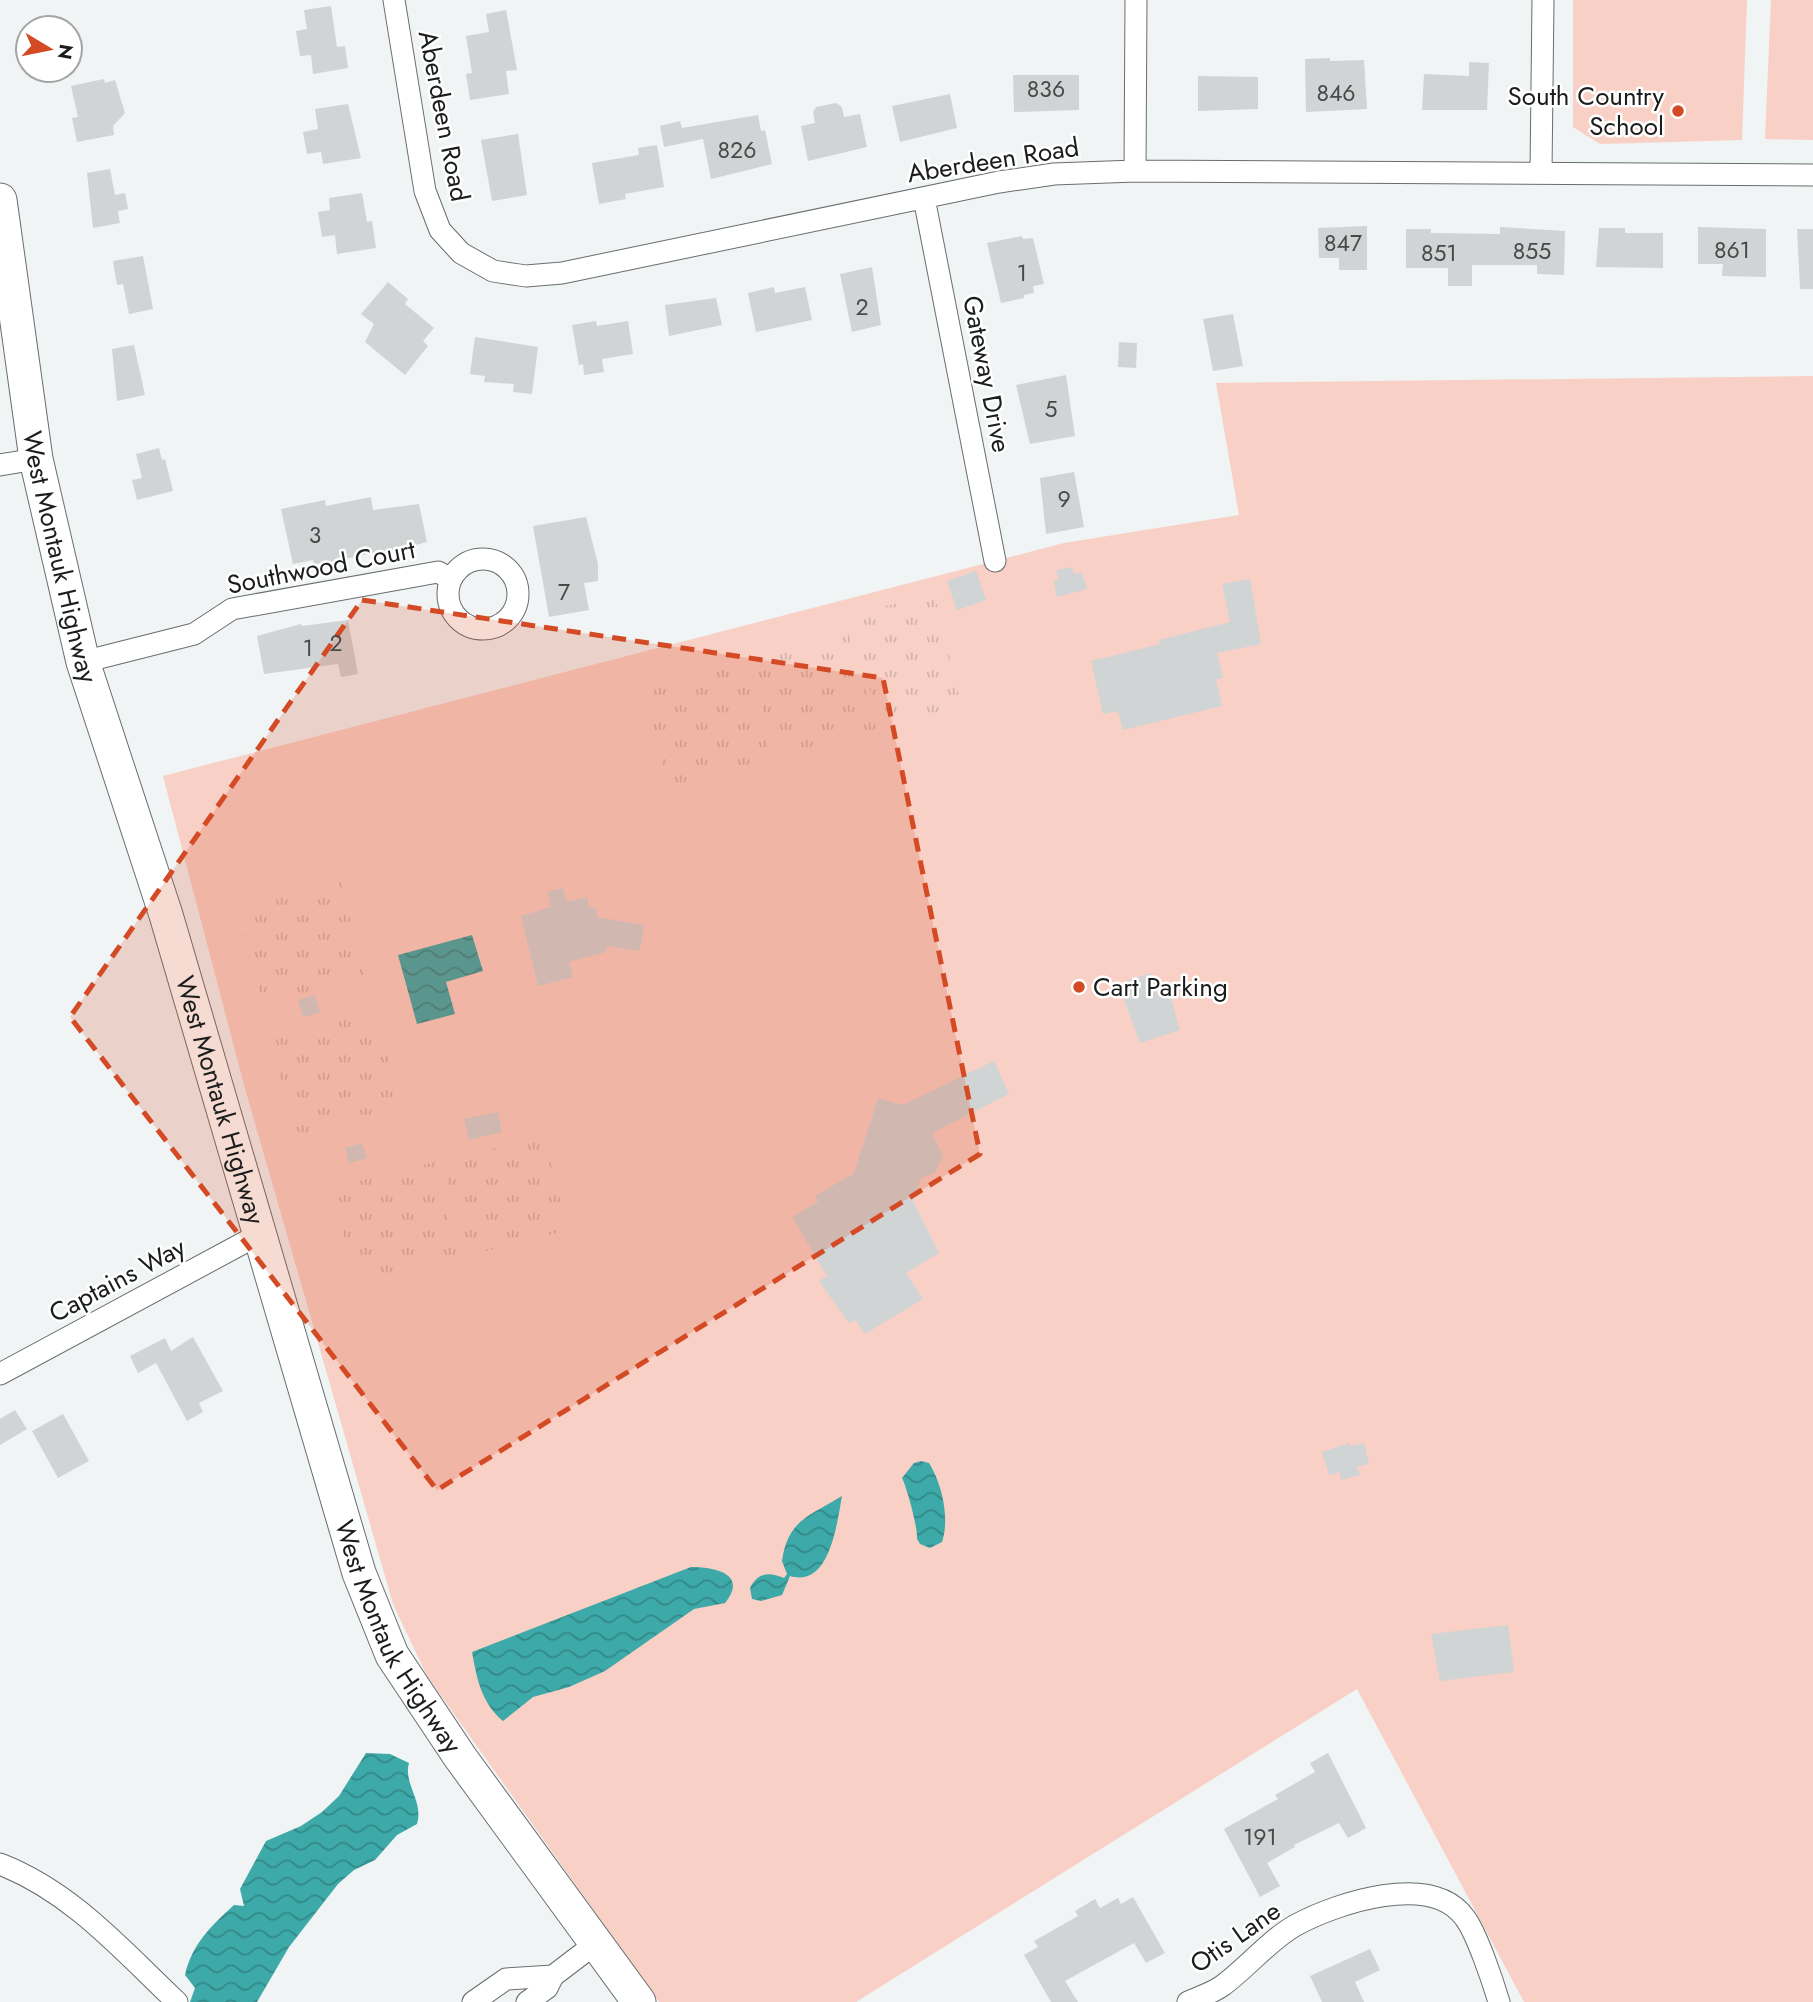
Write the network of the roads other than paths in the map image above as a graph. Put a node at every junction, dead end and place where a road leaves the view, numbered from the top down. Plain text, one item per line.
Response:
1 (394, 0) edge
2 (1136, 0) edge
3 (1543, 0) edge
4 (1135, 171) junction
5 (1541, 172) junction
6 (1813, 175) edge
7 (924, 198) junction
8 (0, 200) edge
9 (36, 459) junction
10 (0, 466) edge
11 (995, 561) dead end
12 (451, 579) dead end
13 (83, 662) junction
14 (260, 1234) junction
15 (0, 1374) edge
16 (0, 1864) edge
17 (594, 1943) junction
18 (553, 1976) junction
19 (531, 1978) junction
20 (175, 2000) edge
21 (473, 2002) edge
22 (496, 2002) edge
23 (527, 2002) edge
24 (639, 2002) edge
25 (1188, 2002) edge
26 (1499, 2002) edge

1 - 7 street, Aberdeen Road
2 - 4 street
3 - 5 street
4 - 5 street, Aberdeen Road
4 - 7 street, Aberdeen Road
5 - 6 street, Aberdeen Road
7 - 11 street, Gateway Drive
8 - 9 main road, West Montauk Highway
9 - 10 street
9 - 13 main road, West Montauk Highway
12 - 13 street, Southwood Court
13 - 14 main road, West Montauk Highway
14 - 15 street, Captains Way
14 - 17 main road, West Montauk Highway
16 - 20 street
17 - 18 street
17 - 24 main road, West Montauk Highway
18 - 19 street
18 - 23 street
19 - 21 street
19 - 22 street
25 - 26 street, Otis Lane

